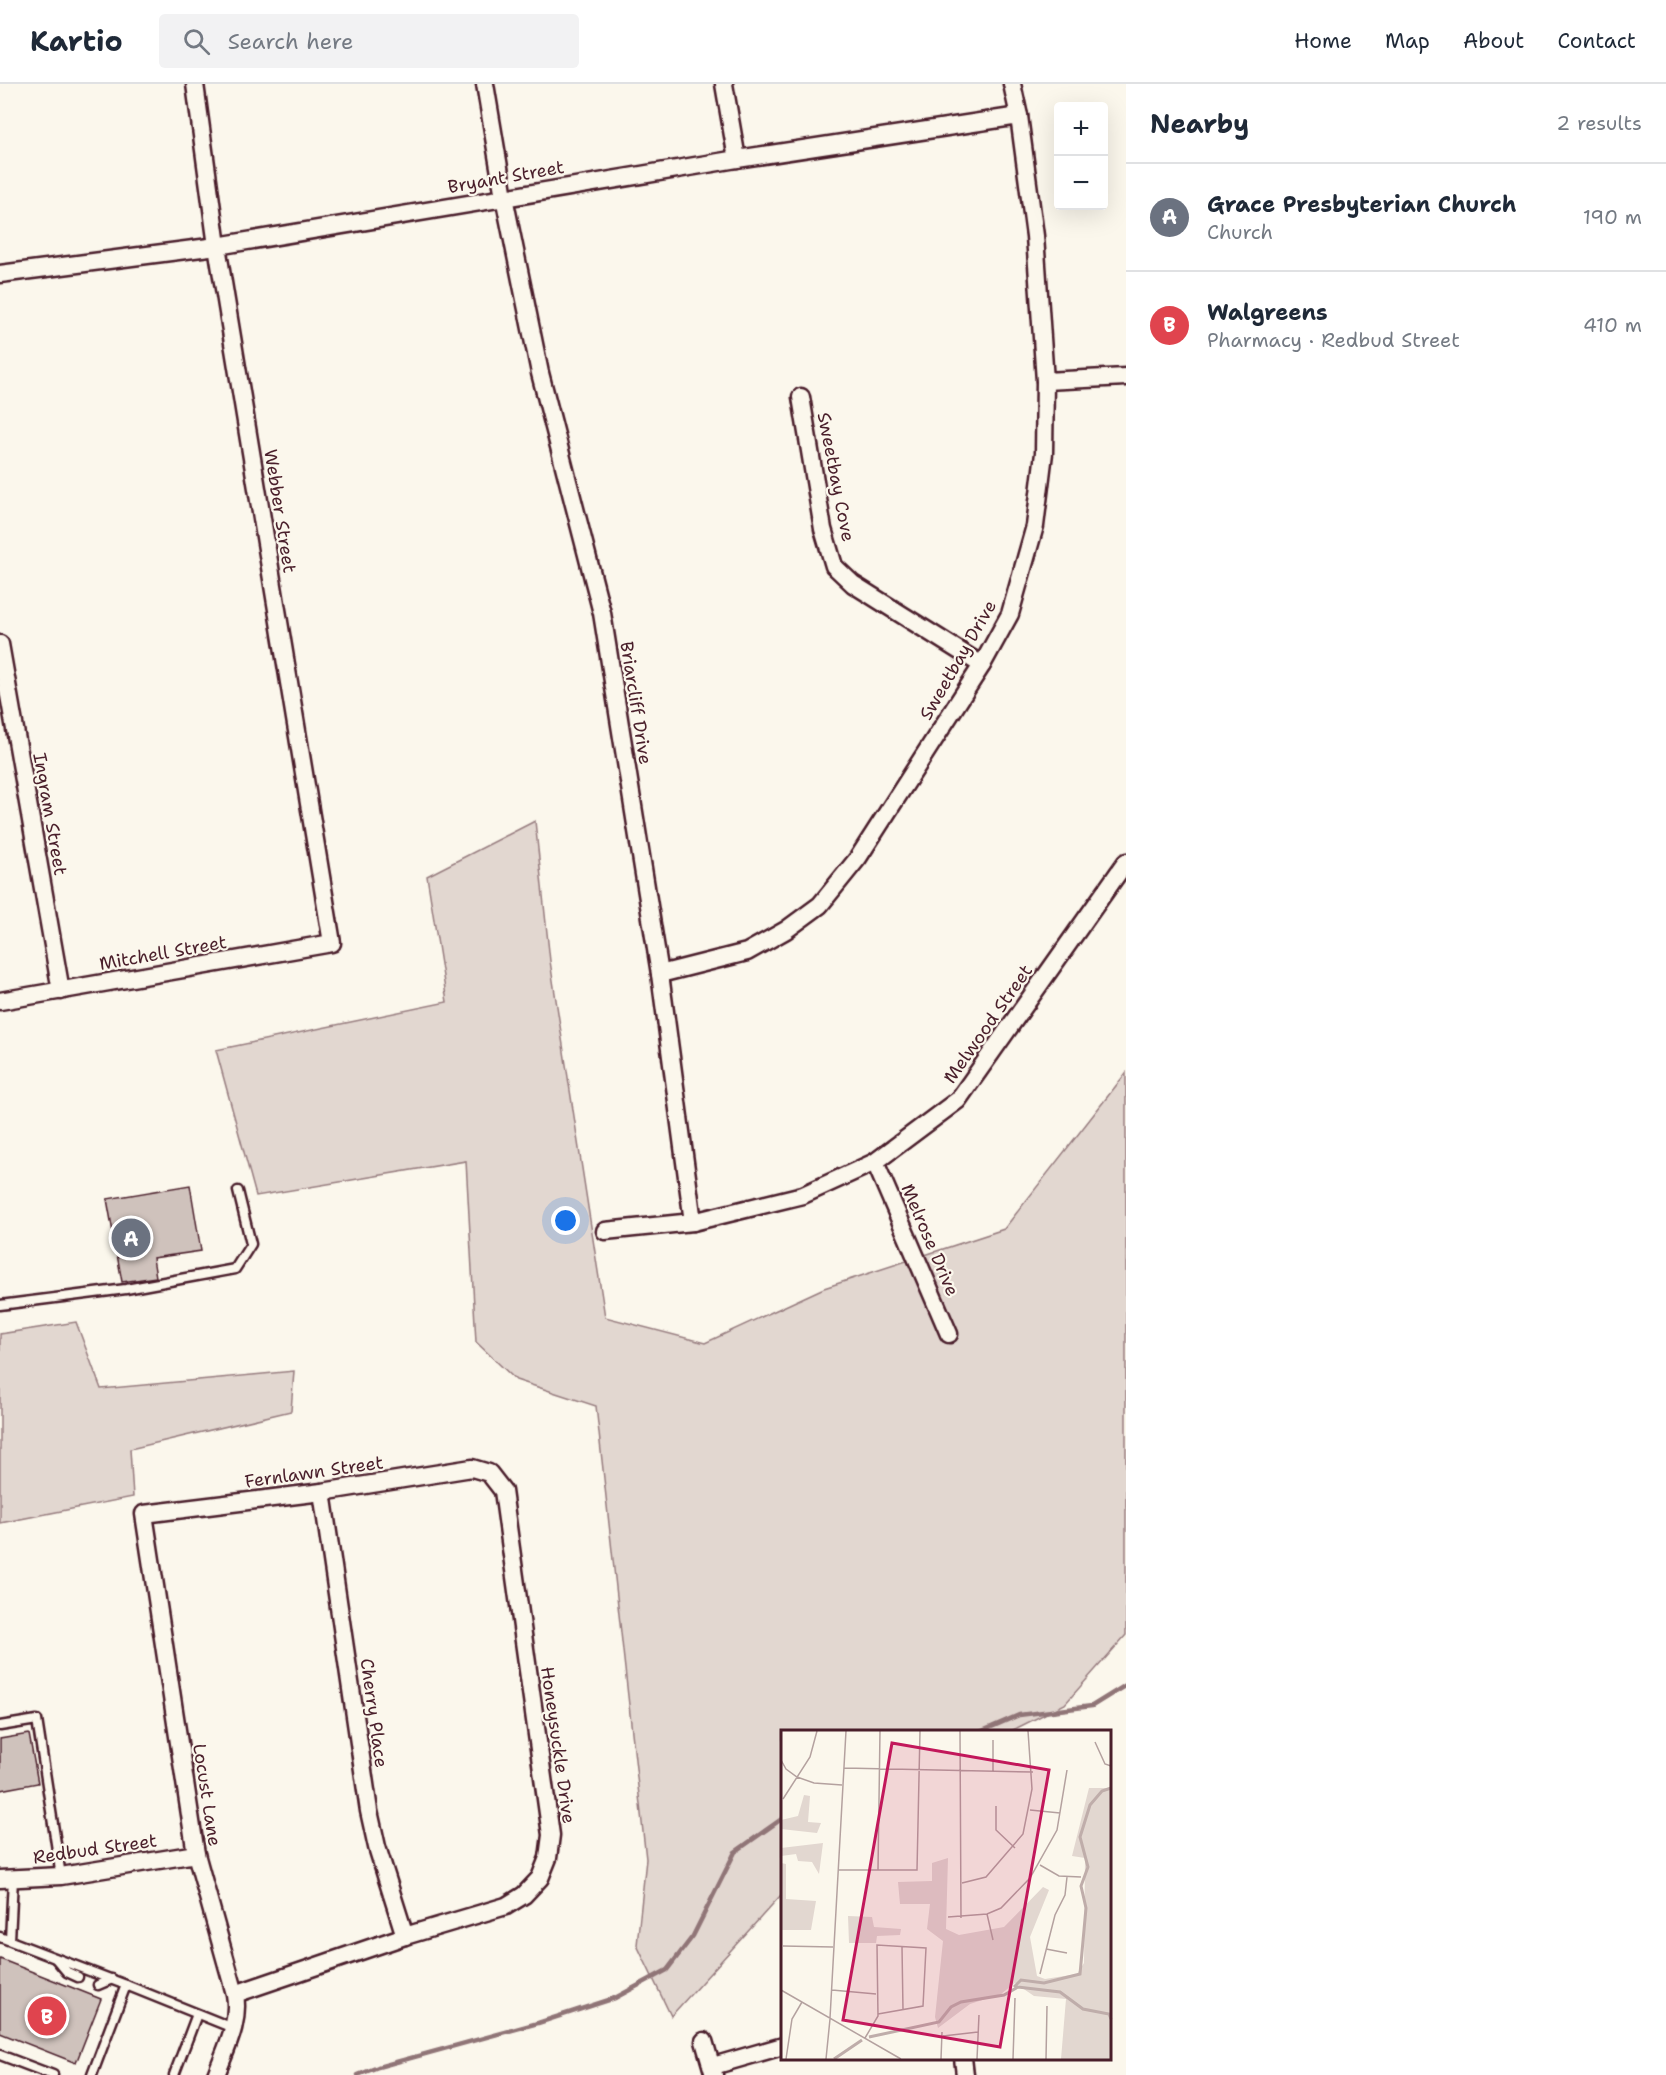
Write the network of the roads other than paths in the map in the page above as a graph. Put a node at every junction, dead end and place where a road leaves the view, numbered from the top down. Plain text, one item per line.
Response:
1 (195, 84) edge
2 (485, 84) edge
3 (724, 84) edge
4 (1012, 84) edge
5 (1019, 116) junction
6 (736, 159) junction
7 (504, 197) junction
8 (217, 246) junction
9 (0, 274) edge
10 (1126, 377) edge
11 (1045, 381) junction
12 (801, 397) dead end
13 (0, 644) edge
14 (982, 665) junction
15 (1126, 862) edge
16 (332, 943) joint
17 (660, 974) junction
18 (61, 991) junction
19 (0, 1001) edge
20 (874, 1162) junction
21 (238, 1191) dead end
22 (693, 1222) junction
23 (605, 1231) dead end
24 (0, 1305) edge
25 (949, 1334) dead end
26 (489, 1473) joint
27 (322, 1492) junction
28 (144, 1514) joint
29 (0, 1726) edge
30 (196, 1854) junction
31 (60, 1876) junction
32 (7, 1879) edge
33 (0, 1936) edge
34 (405, 1936) junction
35 (10, 1940) junction
36 (55, 1957) junction
37 (78, 1977) dead end
38 (112, 1979) junction
39 (126, 1984) junction
40 (98, 1985) dead end
41 (236, 1994) junction
42 (197, 2014) junction
43 (234, 2028) junction
44 (704, 2041) dead end
45 (781, 2047) edge
46 (0, 2055) edge
47 (963, 2060) edge
48 (713, 2071) edge
49 (53, 2075) edge
50 (92, 2075) edge
51 (174, 2075) edge
52 (216, 2075) edge
53 (965, 2075) edge

1 - 8 street, Webber Street
2 - 7 street, Briarcliff Drive
3 - 6 street
4 - 5 street, Sweetbay Drive
5 - 6 street, Bryant Street
5 - 11 street, Sweetbay Drive
6 - 7 street, Bryant Street
7 - 8 street, Bryant Street
7 - 17 street, Briarcliff Drive
8 - 9 street, Bryant Street
8 - 16 street, Webber Street
10 - 11 street
11 - 14 street, Sweetbay Drive
12 - 14 street, Sweetbay Cove
13 - 18 street, Ingram Street
14 - 17 street, Sweetbay Drive
15 - 20 street, Melwood Street
16 - 18 street, Mitchell Street
17 - 22 street, Briarcliff Drive
18 - 19 street, Mitchell Street
20 - 22 street, Melwood Street
20 - 25 street, Melrose Drive
21 - 24 lane
22 - 23 street, Melwood Street
26 - 27 street, Fernlawn Street
26 - 34 street, Honeysuckle Drive
27 - 28 street, Fernlawn Street
27 - 34 street, Cherry Place
28 - 30 street, Locust Lane
29 - 31 lane
30 - 31 street, Redbud Street
30 - 41 street, Locust Lane
31 - 32 street, Redbud Street
32 - 35 lane
33 - 35 lane
34 - 41 street, Honeysuckle Drive
35 - 36 lane
36 - 37 lane
36 - 38 lane
38 - 39 lane
38 - 40 lane
39 - 42 lane
39 - 50 lane
41 - 43 street, Locust Lane
42 - 43 lane
42 - 51 lane
43 - 52 street, Locust Lane
44 - 48 street
45 - 48 street
46 - 49 lane
47 - 53 street

